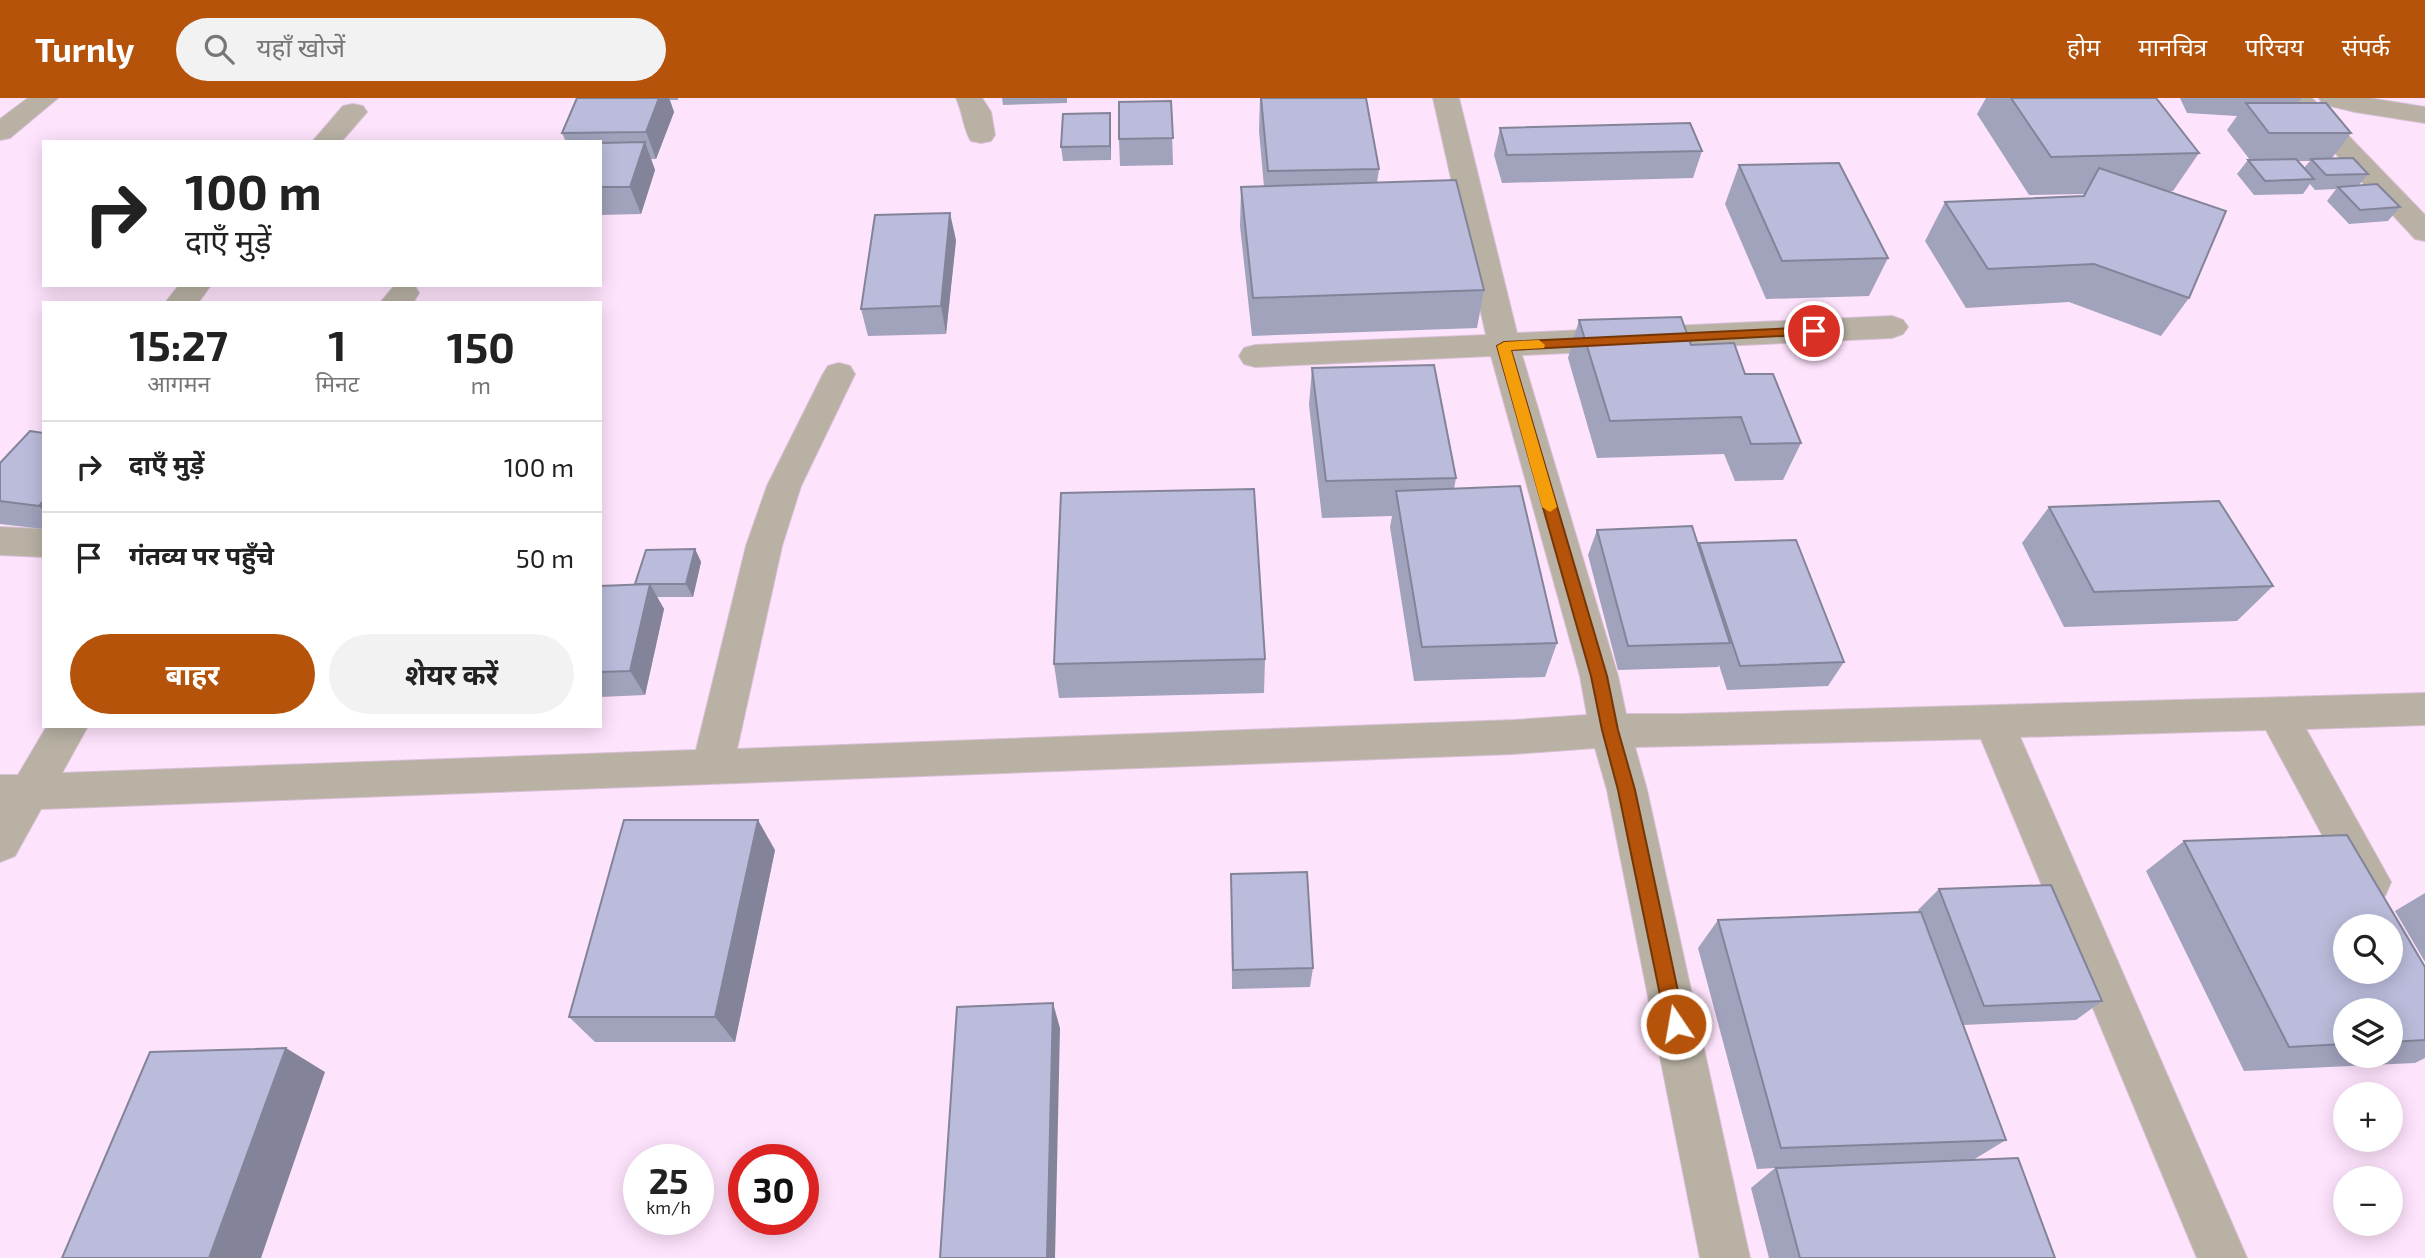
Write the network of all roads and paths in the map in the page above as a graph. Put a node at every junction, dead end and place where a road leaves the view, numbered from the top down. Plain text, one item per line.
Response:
1 (45, 98) edge
2 (969, 98) edge
3 (1446, 98) edge
4 (2297, 98) edge
5 (2332, 98) edge
6 (353, 111) dead end
7 (2425, 115) edge
8 (0, 132) edge
9 (981, 135) dead end
10 (328, 140) edge
11 (2425, 232) edge
12 (194, 287) edge
13 (182, 301) edge
14 (1892, 327) dead end
15 (1504, 346) junction
16 (1255, 356) dead end
17 (839, 374) dead end
18 (0, 541) edge
19 (42, 543) edge
20 (2425, 709) edge
21 (2276, 712) junction
22 (1993, 721) junction
23 (66, 728) edge
24 (1610, 730) junction
25 (712, 768) junction
26 (15, 792) edge
27 (0, 843) edge
28 (2386, 912) edge
29 (1725, 1258) edge
30 (2222, 1258) edge

1 - 8 street
2 - 9 street
3 - 15 street
4 - 11 street
5 - 7 street
6 - 10 street
12 - 13 street
14 - 15 street
15 - 16 street
15 - 24 street
17 - 25 street
18 - 19 street
20 - 21 street
21 - 22 street
21 - 28 street
22 - 24 street
22 - 30 street
23 - 26 street
24 - 25 street
24 - 29 street
25 - 26 street
26 - 27 street

